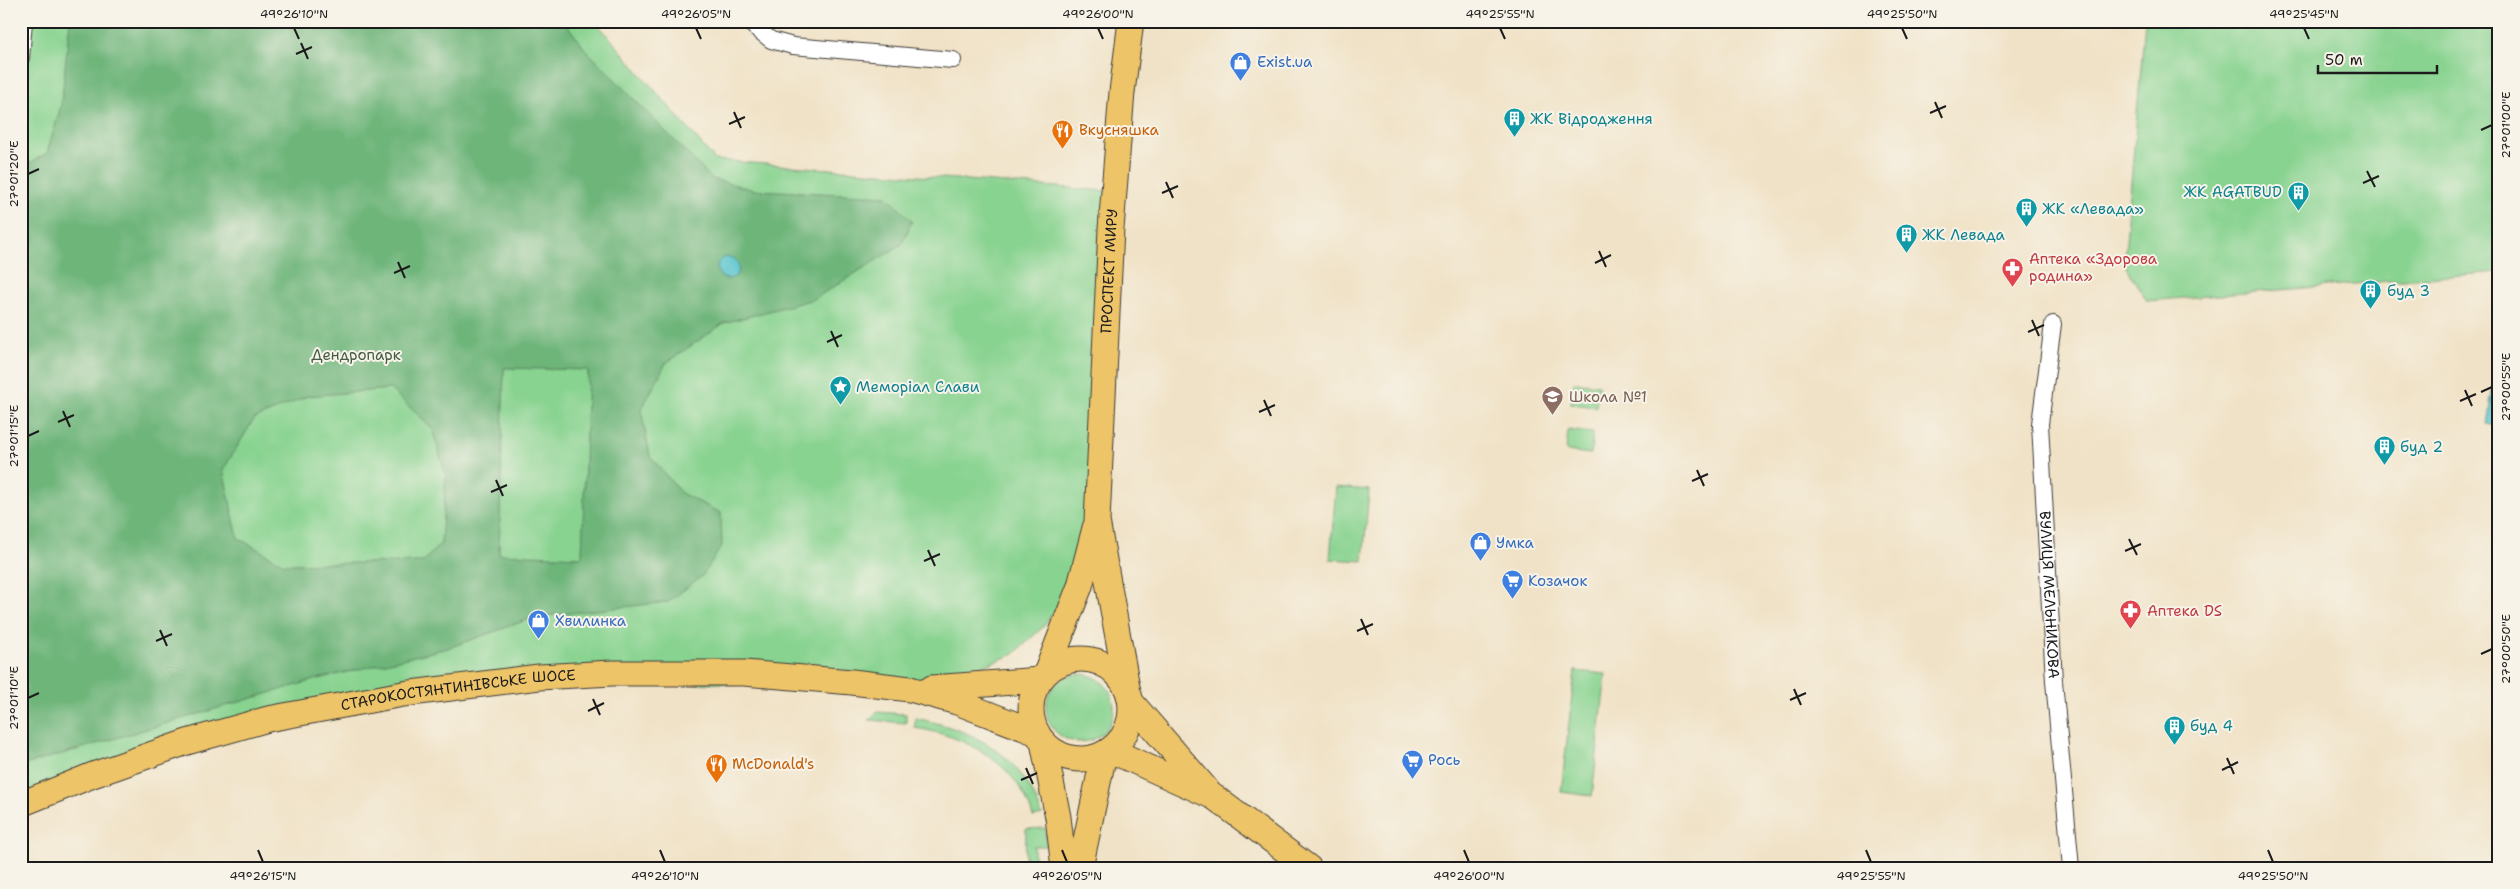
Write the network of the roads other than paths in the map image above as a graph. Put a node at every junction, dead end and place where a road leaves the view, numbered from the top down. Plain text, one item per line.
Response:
1 (24, 21) edge
2 (747, 21) edge
3 (1131, 21) edge
4 (21, 58) edge
5 (953, 60) dead end
6 (2053, 324) dead end
7 (1097, 521) junction
8 (1043, 675) junction
9 (910, 689) junction
10 (1129, 694) junction
11 (1040, 738) junction
12 (1107, 752) junction
13 (1214, 797) junction
14 (21, 804) edge
15 (1064, 868) edge
16 (1080, 868) edge
17 (1309, 868) edge
18 (2071, 868) edge

1 - 4 street
2 - 5 street
3 - 7 main road, ПРОСПЕКТ МИРУ
6 - 18 street, ВУЛИЦЯ МЕЛЬНИКОВА
7 - 8 main road, ПРОСПЕКТ МИРУ
7 - 10 main road, ПРОСПЕКТ МИРУ
8 - 9 main road
8 - 10 main road
8 - 11 main road
9 - 11 main road
9 - 14 main road, СТАРОКОСТЯНТИНІВСЬКЕ ШОСЕ
10 - 12 main road
10 - 13 main road
11 - 12 main road
11 - 15 main road
12 - 13 main road
12 - 16 main road
13 - 17 main road

